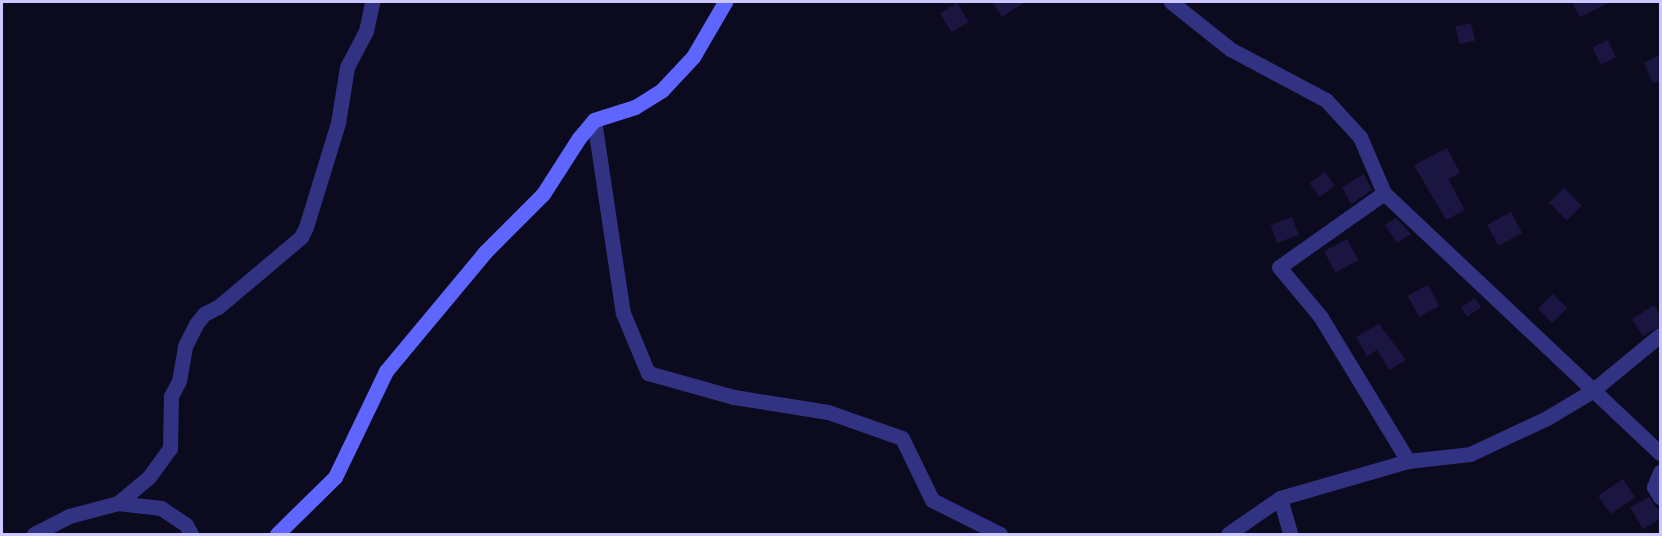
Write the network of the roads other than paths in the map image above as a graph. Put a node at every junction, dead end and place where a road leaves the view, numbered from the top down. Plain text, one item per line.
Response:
1 (372, 2) edge
2 (725, 2) edge
3 (1171, 2) edge
4 (594, 120) junction
5 (1384, 193) junction
6 (1660, 335) edge
7 (1592, 391) junction
8 (1660, 453) edge
9 (1408, 461) junction
10 (1660, 472) edge
11 (1660, 497) edge
12 (1280, 498) junction
13 (118, 503) junction
14 (34, 534) edge
15 (191, 534) edge
16 (278, 534) edge
17 (1000, 534) edge
18 (1228, 534) edge
19 (1290, 534) edge

1 - 13 street
2 - 4 street
3 - 5 street
4 - 16 street
4 - 17 street
5 - 7 street
5 - 9 street
6 - 7 street
7 - 8 street
7 - 9 street
9 - 12 street
10 - 11 street
12 - 18 street
12 - 19 street
13 - 14 street
13 - 15 street

